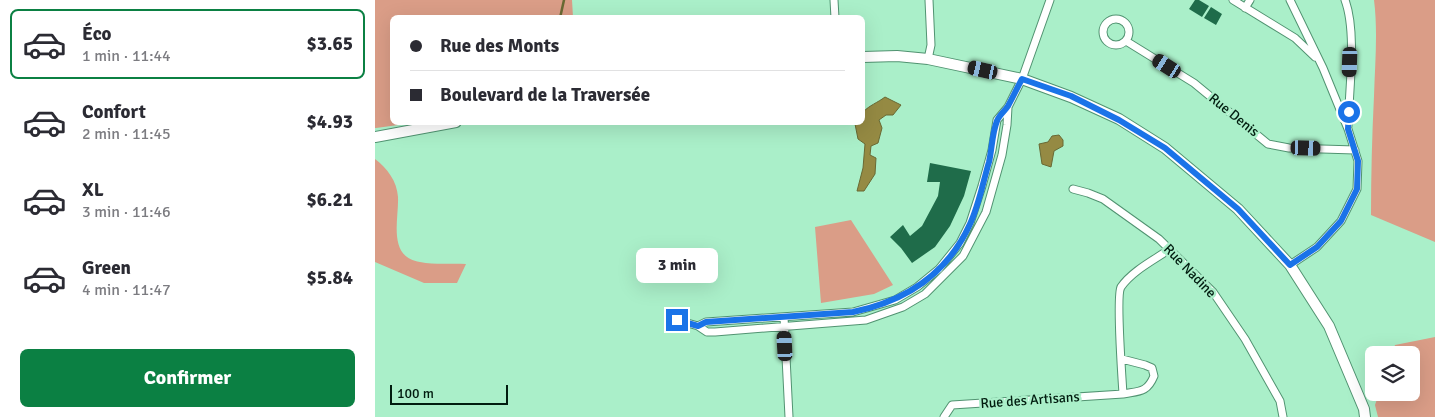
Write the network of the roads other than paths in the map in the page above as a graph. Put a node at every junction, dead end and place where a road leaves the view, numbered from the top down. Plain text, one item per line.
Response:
1 (834, 0) edge
2 (929, 0) edge
3 (1050, 0) edge
4 (1233, 0) edge
5 (1250, 0) edge
6 (1290, 0) edge
7 (1345, 0) edge
8 (1245, 8) junction
9 (835, 15) edge
10 (1126, 41) dead end
11 (865, 57) edge
12 (929, 59) junction
13 (1323, 68) junction
14 (1022, 79) junction
15 (1008, 107) junction
16 (440, 125) edge
17 (1348, 129) junction
18 (375, 137) edge
19 (1355, 150) junction
20 (1073, 189) dead end
21 (1169, 249) junction
22 (1290, 265) junction
23 (784, 317) junction
24 (677, 320) dead end
25 (698, 326) junction
26 (784, 327) junction
27 (1122, 359) junction
28 (1123, 394) junction
29 (789, 417) edge
30 (944, 417) edge
31 (1283, 417) edge
32 (1365, 417) edge

1 - 9 street
2 - 12 street
3 - 14 street
4 - 8 street
5 - 8 street
6 - 13 street
7 - 17 street
8 - 13 street
10 - 19 street, Rue Denis
11 - 12 street
12 - 14 street
13 - 17 street
14 - 15 street
14 - 22 street
15 - 23 street
15 - 26 street
16 - 18 street
17 - 19 street
19 - 22 street
20 - 21 street, Rue Nadine
21 - 27 street
21 - 31 street, Rue Nadine
22 - 32 street
23 - 25 street
23 - 26 street
24 - 25 street
25 - 26 street
26 - 29 street
27 - 28 street
27 - 28 street, Rue des Artisans
28 - 30 street, Rue des Artisans

